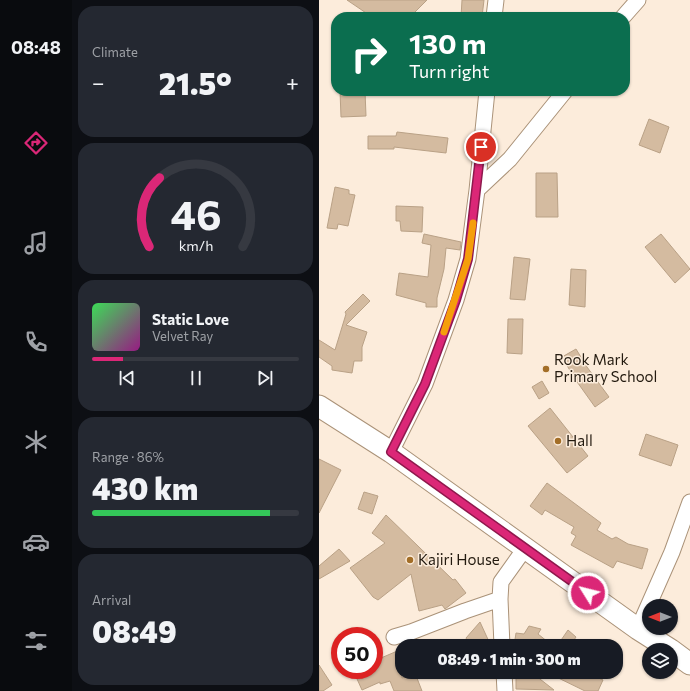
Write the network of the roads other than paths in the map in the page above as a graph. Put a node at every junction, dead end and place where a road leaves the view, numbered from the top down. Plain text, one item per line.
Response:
1 (496, 0) edge
2 (638, 0) edge
3 (495, 12) edge
4 (627, 12) edge
5 (486, 96) edge
6 (561, 96) edge
7 (477, 190) junction
8 (319, 406) edge
9 (391, 452) junction
10 (690, 502) edge
11 (526, 547) junction
12 (500, 599) junction
13 (638, 629) junction
14 (394, 637) dead end
15 (502, 639) edge
16 (660, 643) edge
17 (678, 655) edge
18 (690, 664) edge
19 (504, 679) edge
20 (505, 691) edge

1 - 3 street
2 - 4 street
5 - 7 street
6 - 7 street
7 - 9 street
8 - 9 main road
9 - 11 main road
10 - 13 street
11 - 12 street
11 - 13 main road
12 - 14 street
12 - 15 street
13 - 16 main road
17 - 18 main road
19 - 20 street

